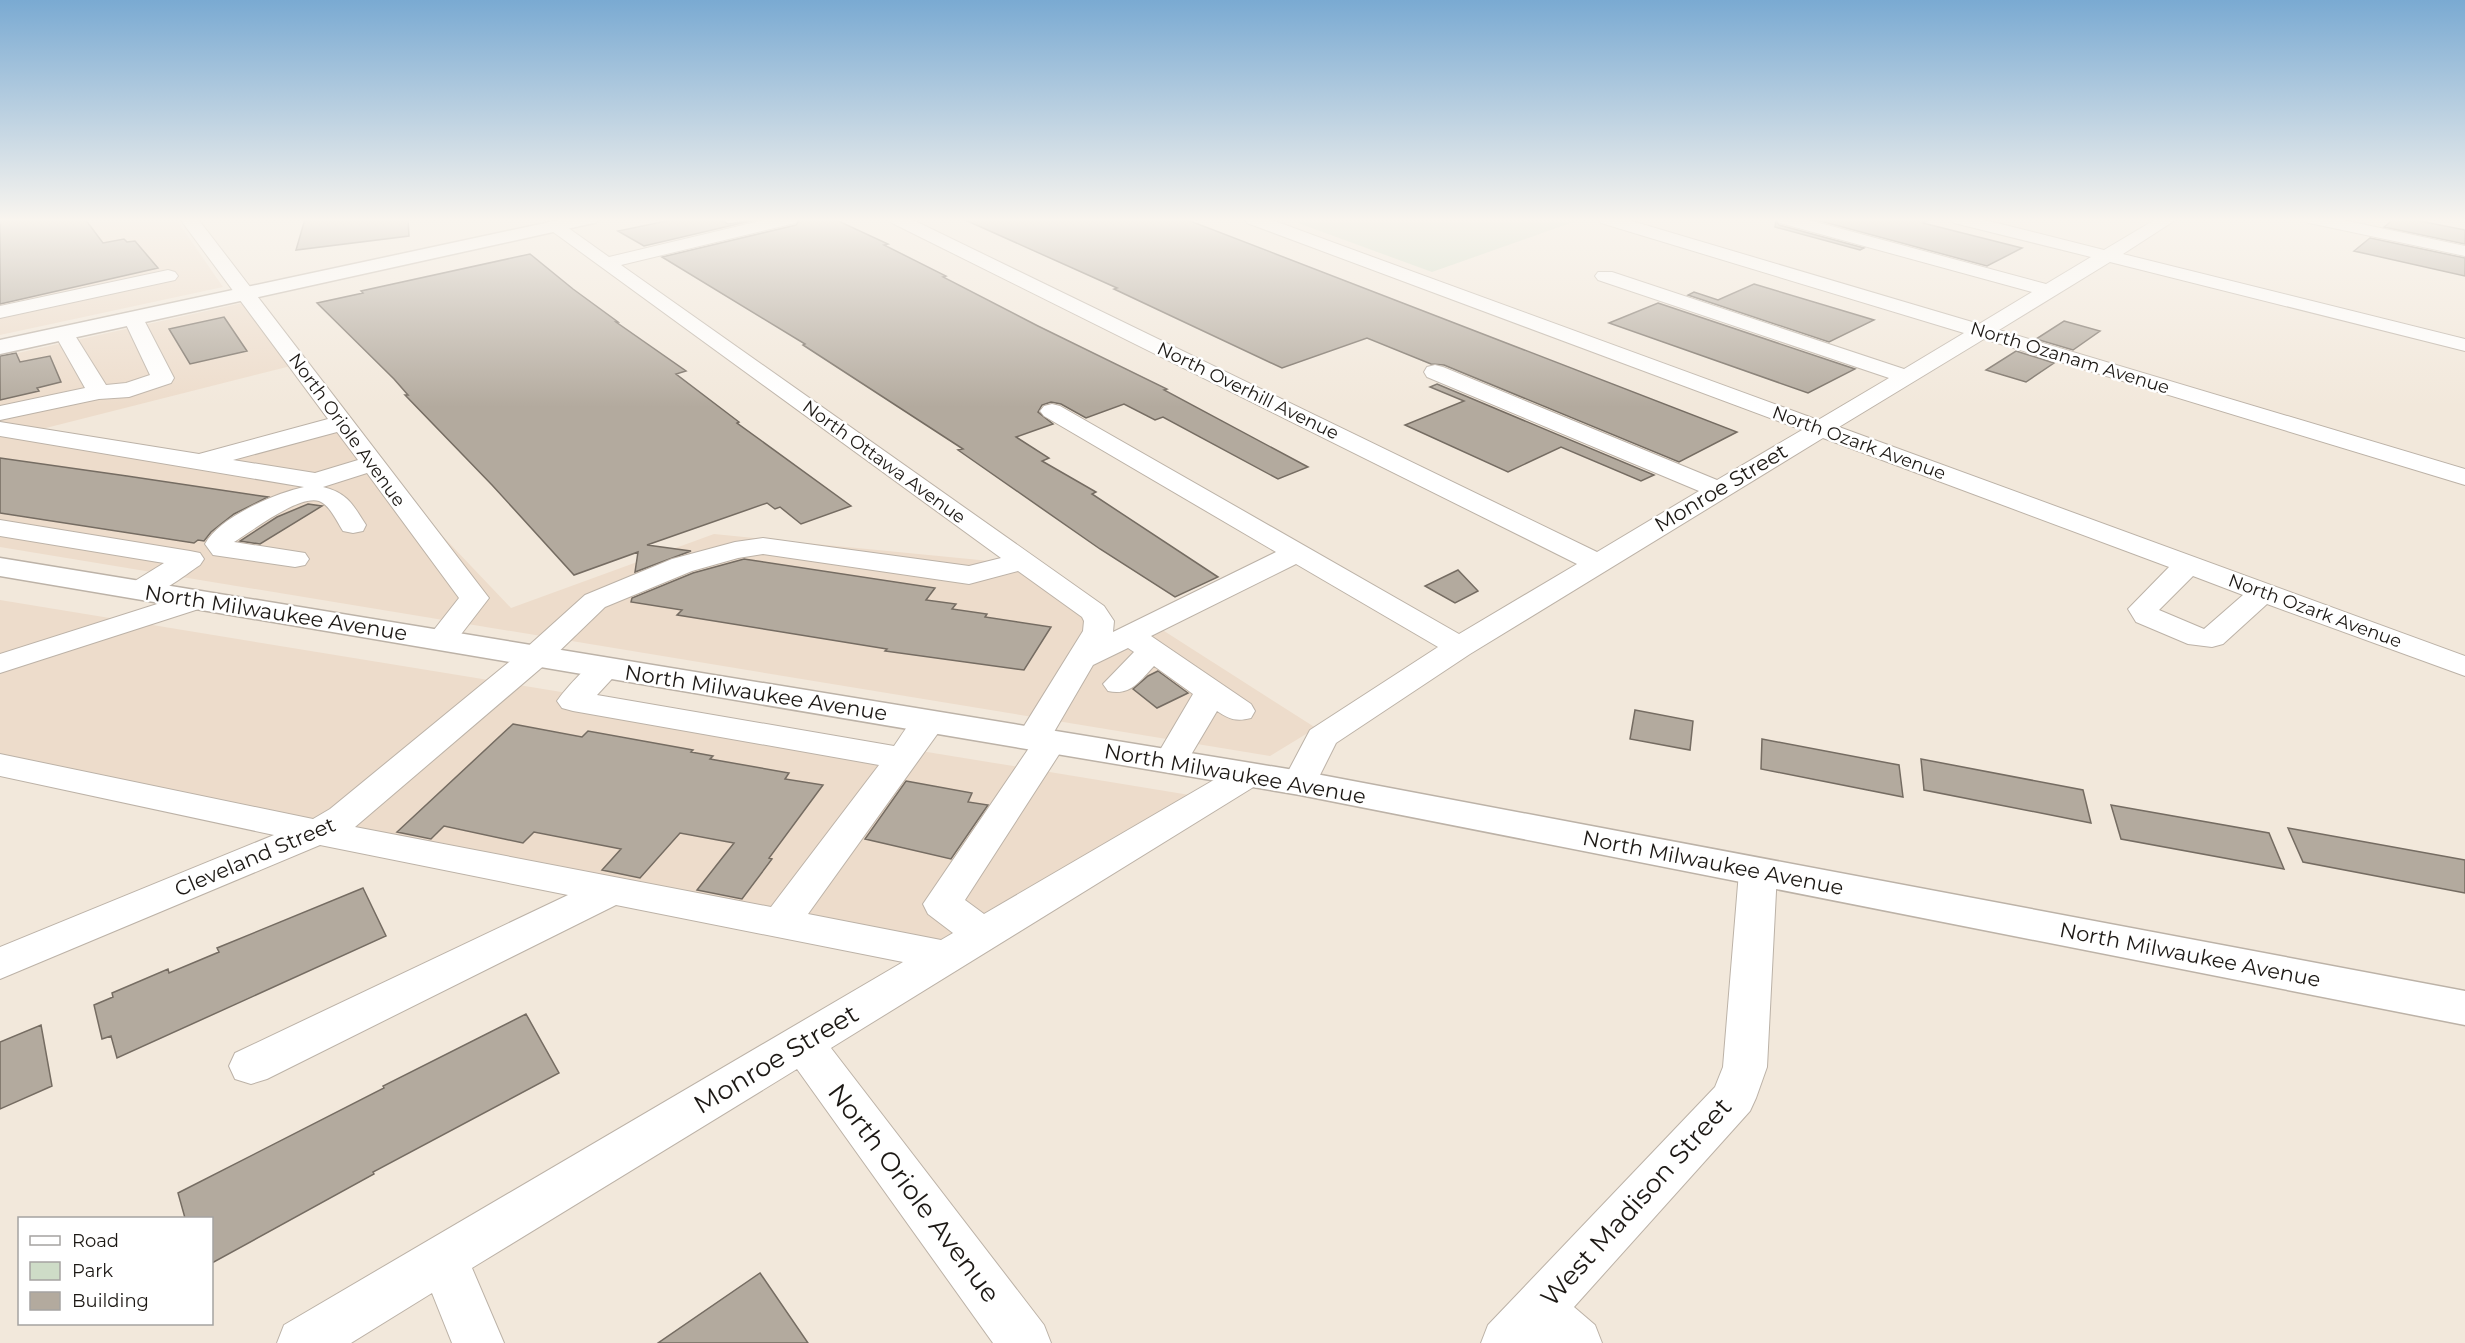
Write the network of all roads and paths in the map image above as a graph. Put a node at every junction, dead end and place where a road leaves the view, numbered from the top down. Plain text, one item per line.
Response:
1 (142, 282) edge
2 (237, 282) edge
3 (302, 282) edge
4 (631, 282) edge
5 (1026, 282) edge
6 (1423, 282) edge
7 (1622, 282) edge
8 (1815, 282) edge
9 (2015, 282) edge
10 (2065, 282) edge
11 (2211, 282) edge
12 (2049, 291) junction
13 (246, 294) junction
14 (0, 312) edge
15 (133, 318) junction
16 (1982, 332) junction
17 (64, 333) junction
18 (2465, 345) edge
19 (0, 347) edge
20 (1435, 372) dead end
21 (1907, 377) junction
22 (99, 392) junction
23 (1052, 411) dead end
24 (0, 413) edge
25 (341, 423) junction
26 (1821, 428) junction
27 (0, 429) edge
28 (199, 462) junction
29 (372, 464) junction
30 (2465, 477) edge
31 (1718, 490) junction
32 (353, 525) dead end
33 (0, 528) edge
34 (1298, 553) junction
35 (294, 559) dead end
36 (1023, 561) junction
37 (1598, 563) junction
38 (2188, 564) junction
39 (0, 567) edge
40 (140, 590) junction
41 (2263, 592) junction
42 (198, 600) junction
43 (441, 640) junction
44 (1142, 643) junction
45 (1459, 647) junction
46 (536, 656) junction
47 (1081, 659) junction
48 (0, 664) edge
49 (2465, 667) edge
50 (606, 668) junction
51 (1119, 684) dead end
52 (1211, 692) junction
53 (1239, 711) dead end
54 (929, 722) junction
55 (1042, 740) junction
56 (902, 758) junction
57 (1170, 762) junction
58 (0, 765) edge
59 (1248, 775) junction
60 (1300, 783) junction
61 (317, 832) junction
62 (1758, 872) junction
63 (612, 890) junction
64 (780, 923) junction
65 (983, 934) junction
66 (947, 956) junction
67 (0, 964) edge
68 (2465, 1008) edge
69 (802, 1044) junction
70 (251, 1066) dead end
71 (443, 1258) junction
72 (1522, 1326) edge
73 (303, 1343) edge
74 (478, 1343) edge
75 (1025, 1343) edge
76 (1575, 1343) edge

1 - 14 street
2 - 13 street, North Oriole Avenue
3 - 13 main road
4 - 36 street, North Ottawa Avenue
5 - 37 street, North Overhill Avenue
6 - 26 street, North Ozark Avenue
7 - 21 street
8 - 16 street, North Ozanam Avenue
9 - 12 street
10 - 12 street, Monroe Street
11 - 18 street
12 - 16 street, Monroe Street
13 - 15 main road
13 - 25 street, North Oriole Avenue
15 - 17 main road
15 - 22 street
16 - 21 street, Monroe Street
16 - 30 street, North Ozanam Avenue
17 - 19 main road
17 - 22 street
20 - 31 street
21 - 26 street, Monroe Street
22 - 24 street
23 - 34 street
25 - 28 street
25 - 29 street, North Oriole Avenue
26 - 31 street, Monroe Street
26 - 38 street, North Ozark Avenue
27 - 28 street
28 - 29 street
29 - 43 street, North Oriole Avenue
31 - 37 street, Monroe Street
32 - 35 street
33 - 40 street
34 - 44 street
34 - 45 street
36 - 46 street, Cleveland Street
36 - 47 street, North Ottawa Avenue
37 - 45 street, Monroe Street
38 - 41 street, North Ozark Avenue
38 - 41 street
39 - 40 main road, North Milwaukee Avenue
40 - 42 main road, North Milwaukee Avenue
41 - 49 street, North Ozark Avenue
42 - 43 main road, North Milwaukee Avenue
42 - 48 street
43 - 46 main road, North Milwaukee Avenue
44 - 47 street
44 - 51 street
44 - 52 street
45 - 60 street, Monroe Street
46 - 50 main road, North Milwaukee Avenue
46 - 61 street, Cleveland Street
47 - 55 street, North Ottawa Avenue
50 - 54 main road, North Milwaukee Avenue
50 - 56 street
52 - 53 street
52 - 57 street
54 - 55 main road, North Milwaukee Avenue
54 - 56 street
55 - 57 main road, North Milwaukee Avenue
55 - 65 street, North Ottawa Avenue
56 - 64 street
57 - 59 main road, North Milwaukee Avenue
58 - 61 street
59 - 60 main road, North Milwaukee Avenue
59 - 65 street, Monroe Street
60 - 62 main road, North Milwaukee Avenue
61 - 63 street
61 - 67 street, Cleveland Street
62 - 68 main road, North Milwaukee Avenue
62 - 72 street, West Madison Street
63 - 64 street
63 - 70 street
64 - 66 street
65 - 66 street, Monroe Street
66 - 69 street, Monroe Street
69 - 71 street, Monroe Street
69 - 75 street, North Oriole Avenue
71 - 73 street, Monroe Street
71 - 74 street
72 - 76 street

